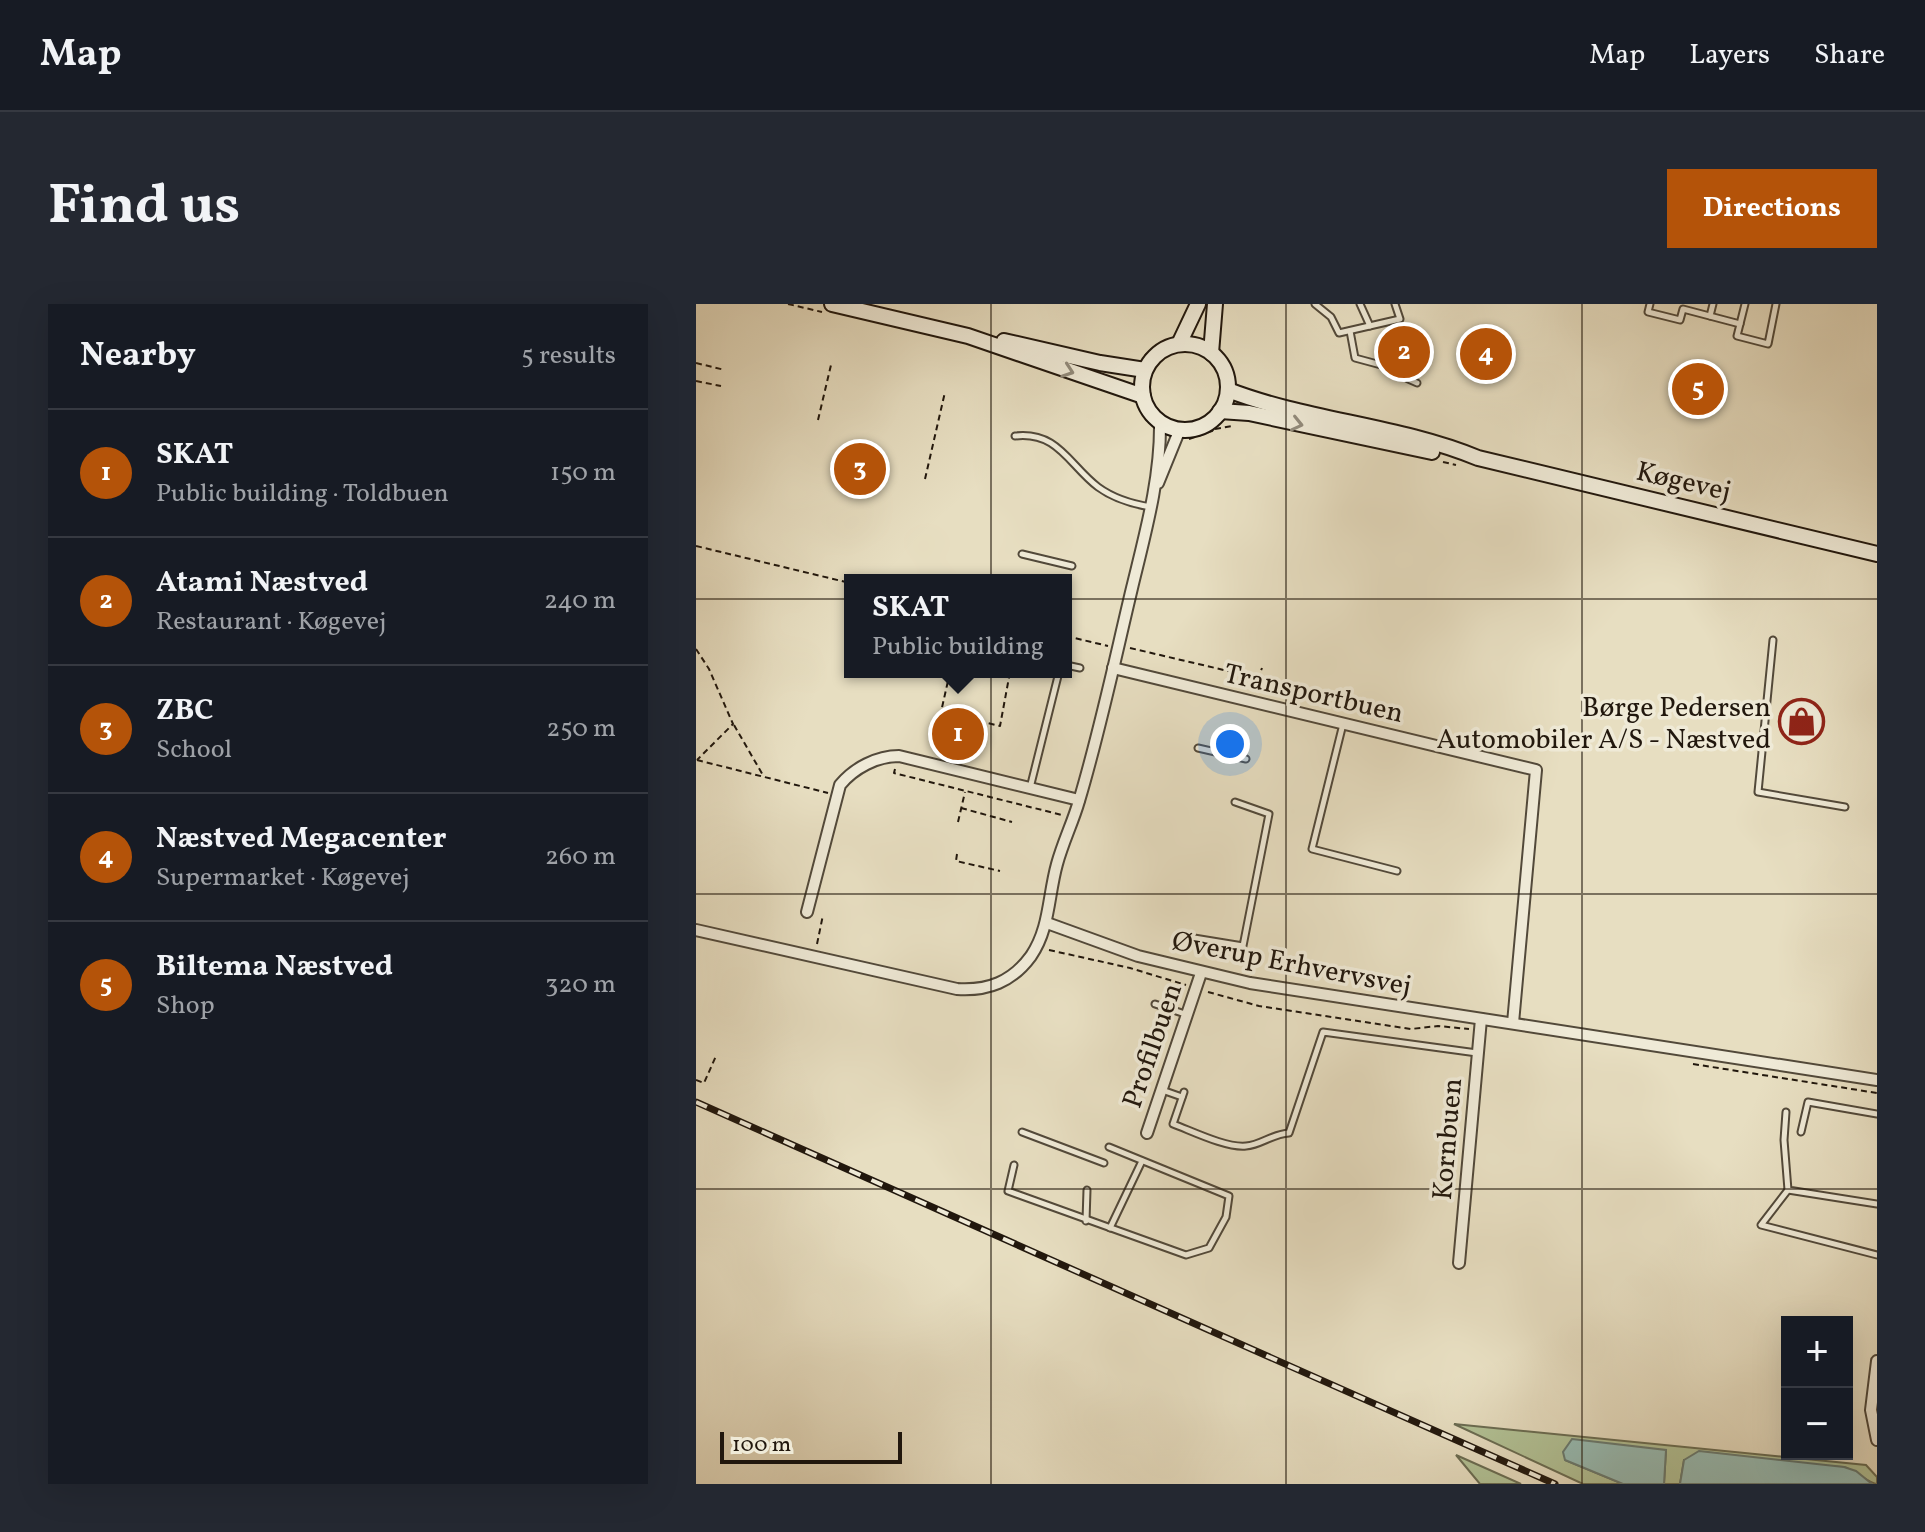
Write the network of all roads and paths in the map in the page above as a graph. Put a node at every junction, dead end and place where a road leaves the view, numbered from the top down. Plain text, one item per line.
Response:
1 (788, 304) edge
2 (1198, 304) edge
3 (1215, 304) edge
4 (1317, 304) edge
5 (1360, 304) edge
6 (1395, 304) edge
7 (1650, 304) edge
8 (1713, 304) edge
9 (1745, 304) edge
10 (1776, 304) edge
11 (1683, 307) edge
12 (831, 309) edge
13 (1710, 316) junction
14 (1740, 324) junction
15 (1370, 326) junction
16 (1350, 331) junction
17 (968, 336) junction
18 (1181, 341) junction
19 (1211, 349) junction
20 (696, 363) edge
21 (831, 365) dead end
22 (725, 370) dead end
23 (1141, 370) junction
24 (696, 381) edge
25 (1417, 383) dead end
26 (721, 386) dead end
27 (1232, 391) junction
28 (945, 392) dead end
29 (1138, 394) junction
30 (1225, 411) junction
31 (818, 420) dead end
32 (1160, 426) junction
33 (1178, 433) junction
34 (1015, 436) dead end
35 (1478, 458) junction
36 (925, 479) dead end
37 (1155, 492) junction
38 (1152, 507) junction
39 (696, 546) edge
40 (1022, 554) dead end
41 (1877, 554) edge
42 (1072, 566) dead end
43 (844, 582) edge
44 (1072, 637) edge
45 (1773, 640) dead end
46 (1118, 648) junction
47 (696, 649) edge
48 (1072, 666) edge
49 (1080, 668) dead end
50 (1113, 668) junction
51 (1262, 668) dead end
52 (949, 678) edge
53 (1009, 678) edge
54 (1058, 678) edge
55 (733, 724) junction
56 (1343, 724) junction
57 (1198, 748) dead end
58 (899, 756) junction
59 (1246, 759) dead end
60 (696, 760) edge
61 (764, 777) junction
62 (1030, 789) junction
63 (965, 791) junction
64 (836, 795) junction
65 (1079, 800) junction
66 (1235, 802) dead end
67 (1845, 807) dead end
68 (961, 808) junction
69 (1073, 817) junction
70 (958, 822) dead end
71 (1012, 822) dead end
72 (957, 854) dead end
73 (1000, 871) dead end
74 (1397, 871) dead end
75 (807, 912) dead end
76 (823, 915) dead end
77 (1047, 923) junction
78 (696, 930) edge
79 (1188, 937) dead end
80 (1037, 947) junction
81 (814, 957) junction
82 (1201, 973) junction
83 (1195, 988) junction
84 (1155, 1004) dead end
85 (1186, 1015) junction
86 (1513, 1023) junction
87 (1481, 1025) junction
88 (1478, 1053) junction
89 (716, 1056) dead end
90 (1694, 1064) dead end
91 (696, 1080) edge
92 (1877, 1080) edge
93 (1161, 1090) junction
94 (1877, 1093) edge
95 (1786, 1112) dead end
96 (1877, 1114) edge
97 (1022, 1132) dead end
98 (1801, 1132) dead end
99 (1147, 1133) dead end
100 (1109, 1147) dead end
101 (1142, 1161) junction
102 (1104, 1163) dead end
103 (1014, 1165) dead end
104 (1087, 1190) dead end
105 (1788, 1190) junction
106 (1877, 1204) edge
107 (1086, 1221) junction
108 (1110, 1228) junction
109 (1877, 1255) edge
110 (1459, 1263) dead end
111 (1877, 1361) edge
112 (1877, 1440) edge

1 - 12 path
2 - 18 street
3 - 19 street
4 - 16 lane
5 - 15 lane
6 - 15 lane
7 - 11 lane
8 - 13 lane
9 - 14 lane
10 - 14 lane
11 - 13 lane
12 - 17 street
13 - 14 lane
15 - 16 lane
16 - 25 lane
17 - 23 street
17 -> 29 street
18 - 19 street
18 - 23 street
18 - 23 path
19 - 27 street
19 - 27 path
20 - 22 path
21 - 31 path
23 - 29 street
24 - 26 path
27 - 30 street
27 - 35 street, Køgevej
28 - 36 path
29 - 32 street
29 - 32 path
30 - 33 street
30 - 33 path
30 -> 35 street, Køgevej
32 - 33 street
32 - 37 street
33 - 37 street
34 - 38 lane
35 - 41 street, Køgevej
37 - 38 street
38 - 46 street
39 - 43 path
40 - 42 lane
44 - 46 path
45 - 67 lane
46 - 50 street
46 - 51 path
47 - 55 path
48 - 49 lane
50 - 56 street, Transportbuen
50 - 65 street
52 - 53 path
54 - 62 lane
55 - 60 path
55 - 61 path
56 - 74 lane
56 - 86 street, Transportbuen
57 - 59 lane
58 - 62 street
58 - 63 path
58 - 64 street
60 - 61 path
61 - 64 path
62 - 65 street
63 - 68 path
63 - 69 path
64 - 75 street
65 - 69 street
66 - 79 lane
68 - 70 path
68 - 71 path
69 - 77 street
72 - 73 path
76 - 81 path
77 - 80 street
77 - 82 street, Øverup Erhvervsvej
78 - 81 street
80 - 81 street
80 - 83 path
82 - 83 street, Profilbuen
82 - 87 street, Øverup Erhvervsvej
83 - 85 street, Profilbuen
83 - 87 path
84 - 85 lane
85 - 93 street, Profilbuen
86 - 87 street, Øverup Erhvervsvej
86 - 92 street, Øverup Erhvervsvej
87 - 88 street, Kornbuen
88 - 93 lane
88 - 110 street, Kornbuen
89 - 91 path
90 - 94 path
93 - 99 street, Profilbuen
95 - 105 lane
96 - 98 lane
97 - 102 lane
100 - 101 lane
101 - 108 lane
101 - 108 lane
103 - 107 lane
104 - 107 lane
105 - 106 lane
105 - 109 lane
107 - 108 lane
111 - 112 street

